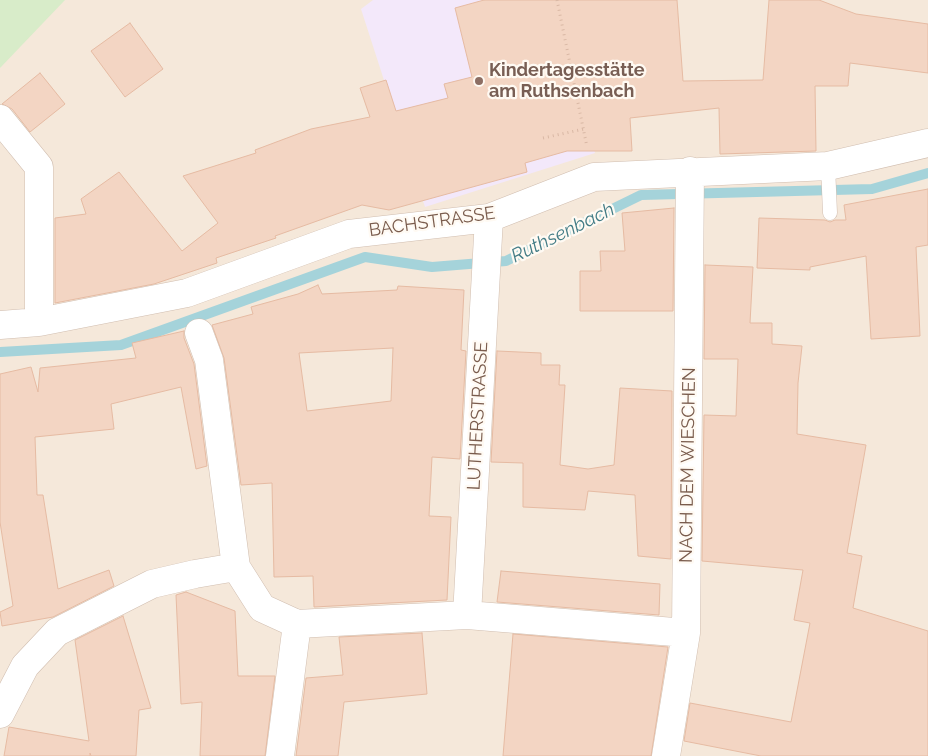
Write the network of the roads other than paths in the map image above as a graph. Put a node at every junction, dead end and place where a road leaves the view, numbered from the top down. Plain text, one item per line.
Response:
1 (0, 119) edge
2 (928, 142) edge
3 (828, 166) junction
4 (690, 171) junction
5 (830, 213) dead end
6 (489, 218) junction
7 (39, 322) junction
8 (0, 325) edge
9 (200, 333) dead end
10 (236, 567) junction
11 (467, 615) junction
12 (297, 624) junction
13 (686, 634) junction
14 (0, 714) edge
15 (280, 756) edge
16 (666, 756) edge

1 - 7 street
2 - 3 street, BACHSTRASSE
3 - 4 street, BACHSTRASSE
3 - 5 lane
4 - 6 street, BACHSTRASSE
4 - 13 street, NACH DEM WIESCHEN
6 - 7 street, BACHSTRASSE
6 - 11 street, LUTHERSTRASSE
7 - 8 street, BACHSTRASSE
9 - 10 street
10 - 12 street
10 - 14 street
11 - 12 street
11 - 13 street
12 - 15 street
13 - 16 street, NACH DEM WIESCHEN

